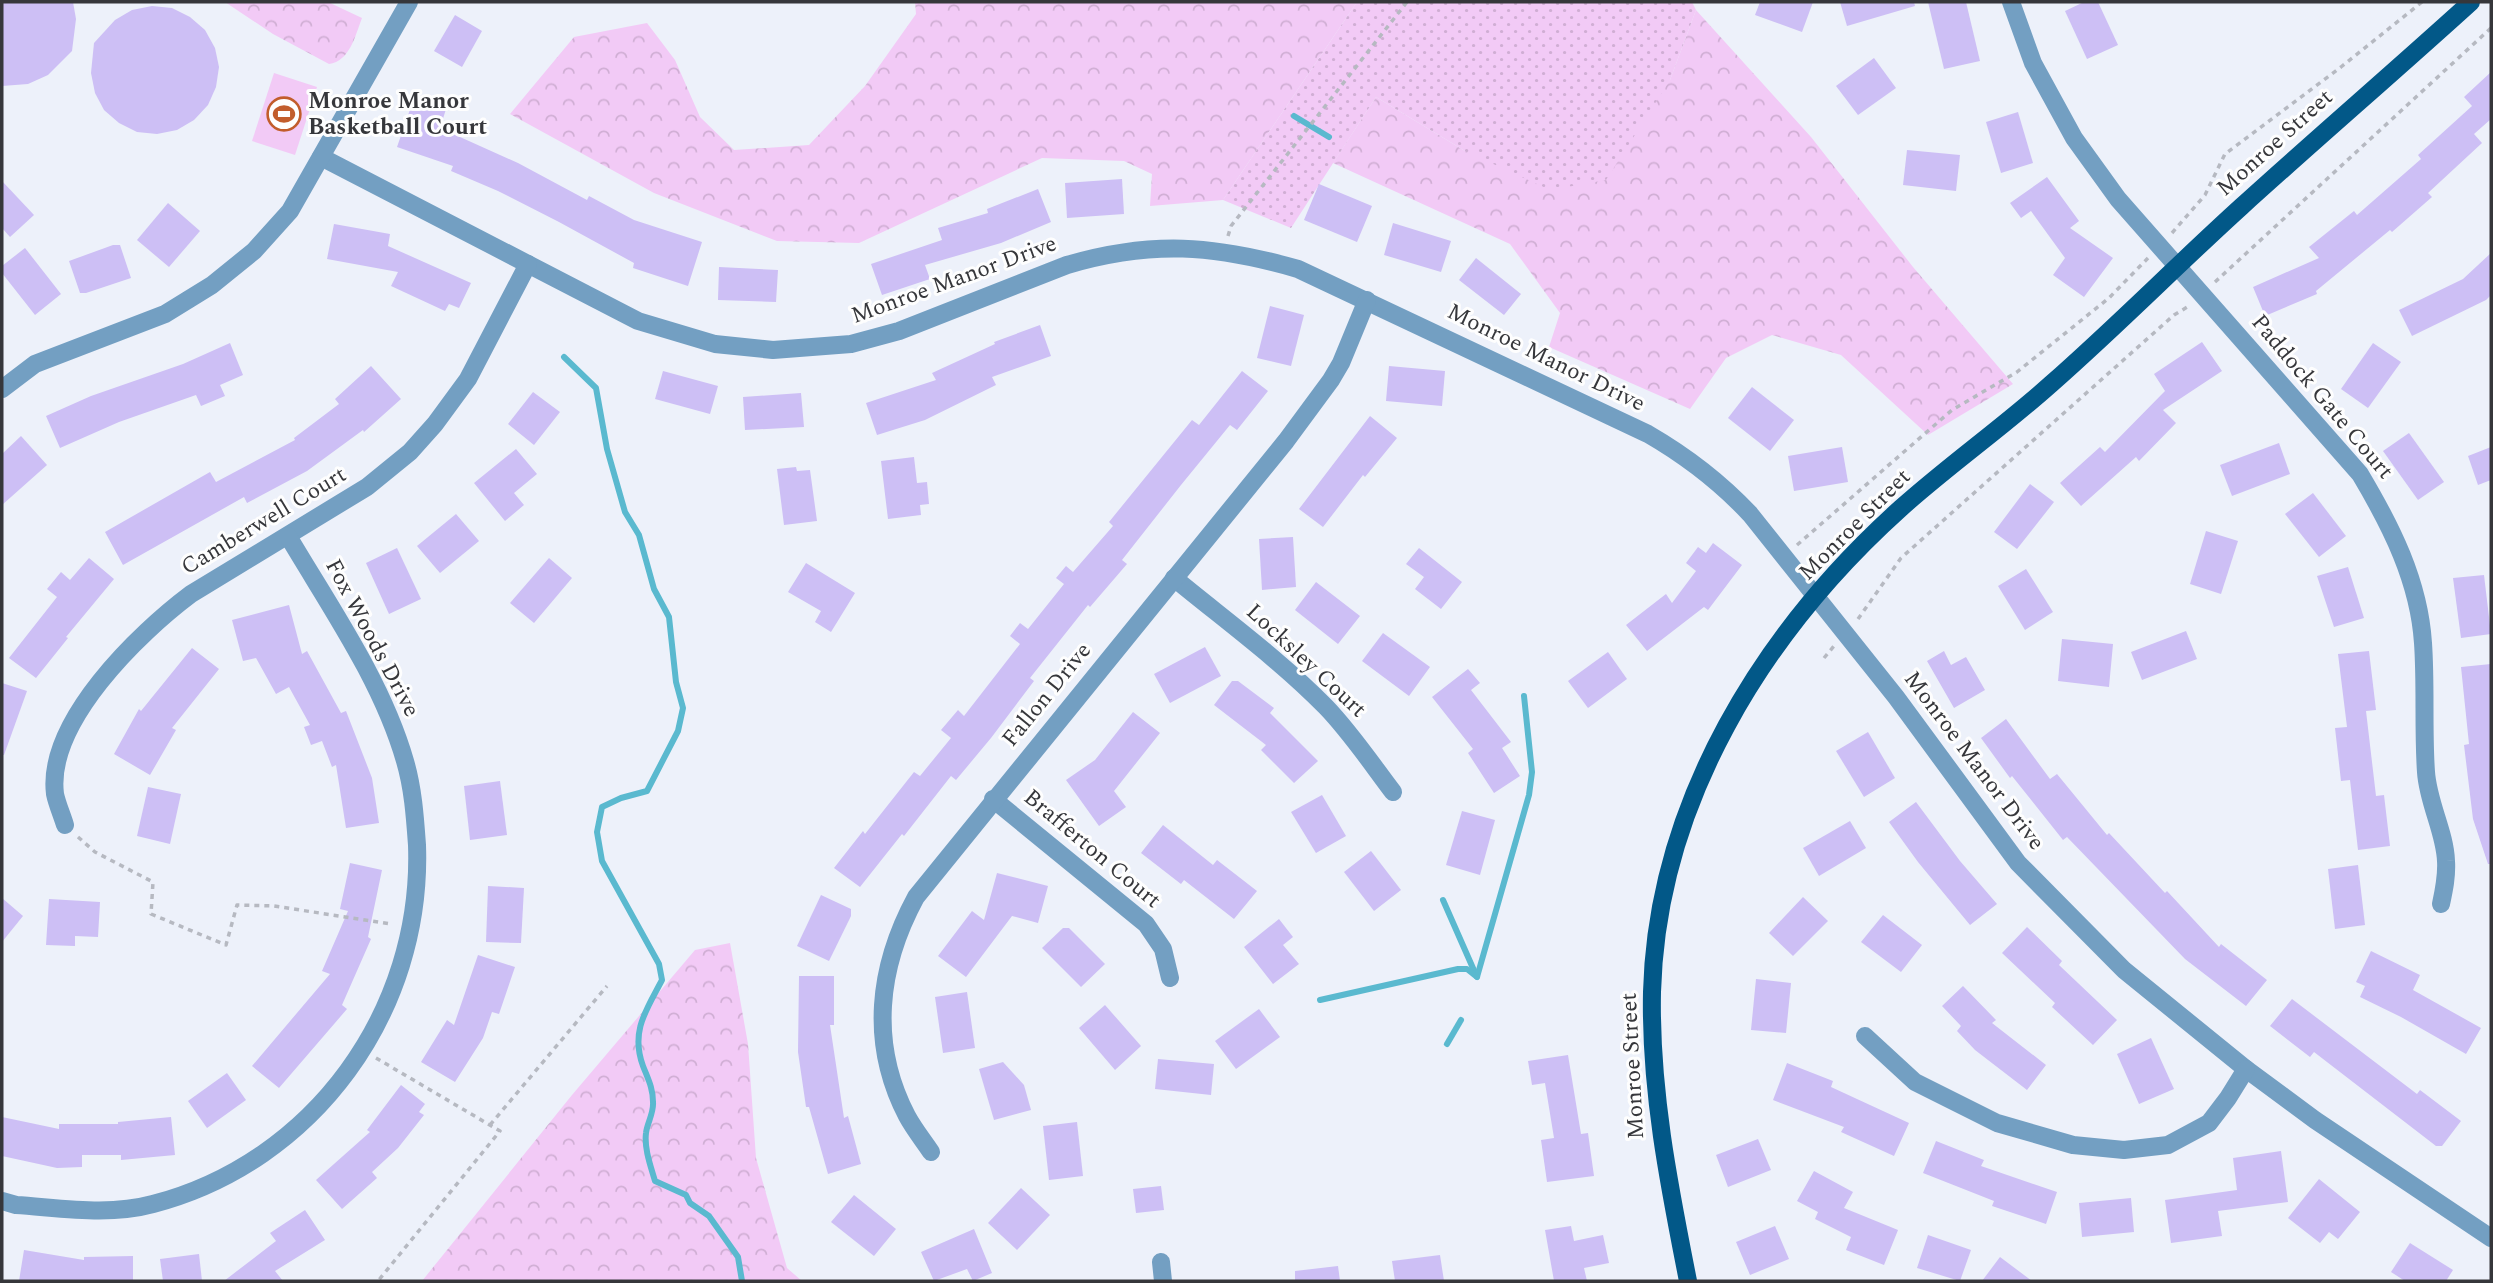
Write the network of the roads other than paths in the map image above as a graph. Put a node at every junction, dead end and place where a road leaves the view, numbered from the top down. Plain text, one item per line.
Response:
1 (408, 2) edge
2 (2011, 2) edge
3 (2471, 2) edge
4 (321, 157) junction
5 (528, 264) junction
6 (2178, 265) junction
7 (1367, 300) junction
8 (5, 380) edge
9 (288, 536) junction
10 (1174, 578) junction
11 (1816, 596) junction
12 (1393, 792) dead end
13 (993, 799) junction
14 (65, 825) road end
15 (2441, 904) dead end
16 (1170, 978) dead end
17 (1865, 1036) dead end
18 (2246, 1069) junction
19 (931, 1152) dead end
20 (2, 1201) edge
21 (2491, 1238) edge
22 (1161, 1262) dead end
23 (1163, 1281) edge
24 (1688, 1281) edge

1 - 4 street
2 - 6 street, Paddock Gate Court
3 - 6 main road, Monroe Street
4 - 5 street, Monroe Manor Drive
4 - 8 street
5 - 7 street, Monroe Manor Drive
5 - 9 street, Camberwell Court
6 - 11 main road, Monroe Street
6 - 15 street, Paddock Gate Court
7 - 10 street, Fallon Drive
7 - 11 street, Monroe Manor Drive
9 - 14 street, Camberwell Court
9 - 20 street, Fox Woods Drive
10 - 12 street, Locksley Court
10 - 13 street, Fallon Drive
11 - 18 street, Monroe Manor Drive
11 - 24 main road, Monroe Street
13 - 16 street, Brafferton Court
13 - 19 street, Fallon Drive
17 - 18 street
18 - 21 street, Monroe Manor Drive
22 - 23 street

